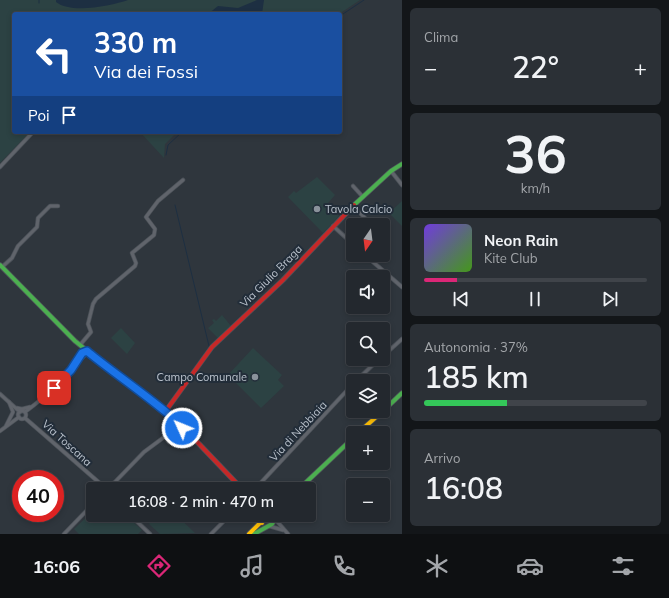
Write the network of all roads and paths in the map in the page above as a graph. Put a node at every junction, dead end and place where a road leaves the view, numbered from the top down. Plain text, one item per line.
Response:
1 (30, 134) edge
2 (402, 164) edge
3 (0, 166) edge
4 (391, 172) junction
5 (183, 180) dead end
6 (402, 185) edge
7 (353, 186) dead end
8 (363, 197) junction
9 (58, 206) dead end
10 (353, 206) junction
11 (365, 218) edge
12 (333, 226) junction
13 (346, 238) edge
14 (373, 262) edge
15 (1, 270) edge
16 (402, 288) edge
17 (402, 339) edge
18 (80, 345) junction
19 (390, 350) edge
20 (89, 352) junction
21 (83, 355) junction
22 (372, 366) edge
23 (363, 374) edge
24 (346, 392) edge
25 (402, 393) edge
26 (0, 394) edge
27 (9, 402) junction
28 (390, 404) edge
29 (34, 405) junction
30 (15, 408) junction
31 (20, 412) junction
32 (25, 412) junction
33 (165, 412) junction
34 (19, 417) junction
35 (25, 418) junction
36 (375, 418) edge
37 (31, 423) junction
38 (177, 425) junction
39 (6, 426) junction
40 (366, 426) edge
41 (0, 431) edge
42 (179, 432) junction
43 (189, 435) junction
44 (166, 437) junction
45 (346, 445) edge
46 (97, 482) edge
47 (115, 482) edge
48 (235, 482) edge
49 (262, 482) edge
50 (306, 482) edge
51 (86, 511) edge
52 (137, 522) edge
53 (223, 522) edge
54 (257, 522) edge
55 (264, 522) edge
56 (274, 522) edge
57 (279, 522) edge
58 (267, 526) junction
59 (285, 531) junction
60 (64, 534) edge
61 (150, 534) edge
62 (211, 534) edge
63 (249, 534) edge
64 (254, 534) edge
65 (288, 534) edge

1 - 3 street
2 - 4 street, Via Giulio Braga
4 - 6 street
4 - 8 street, Via Giulio Braga
5 - 18 street
7 - 8 street
8 - 10 street, Via Giulio Braga
9 - 15 street
10 - 11 street
10 - 12 street, Via Giulio Braga
12 - 13 street
12 - 33 street, Via Giulio Braga
14 - 16 street
15 - 18 street
17 - 19 street
18 - 20 street
18 - 21 street
20 - 21 street
20 - 33 street
21 - 29 street
22 - 23 street
24 - 49 street, Via di Nebbiaia
25 - 28 street
26 - 27 street
27 - 30 street
27 - 39 street
29 - 30 street
29 - 32 street
29 - 37 street
30 - 31 street
31 - 32 street
31 - 34 street
32 - 35 street
33 - 38 street
34 - 35 street
34 - 39 street
35 - 37 street, Via Toscana
36 - 40 street
37 - 46 street, Via Toscana
38 - 42 street
38 - 42 street
38 - 43 street
38 - 44 street
39 - 41 street
42 - 43 street
42 - 44 street
43 - 48 street
44 - 47 street
45 - 50 street
51 - 60 street
52 - 61 street
53 - 62 street
54 - 63 street
55 - 58 street
56 - 58 street
57 - 59 street
58 - 59 street
58 - 64 street
59 - 65 street

